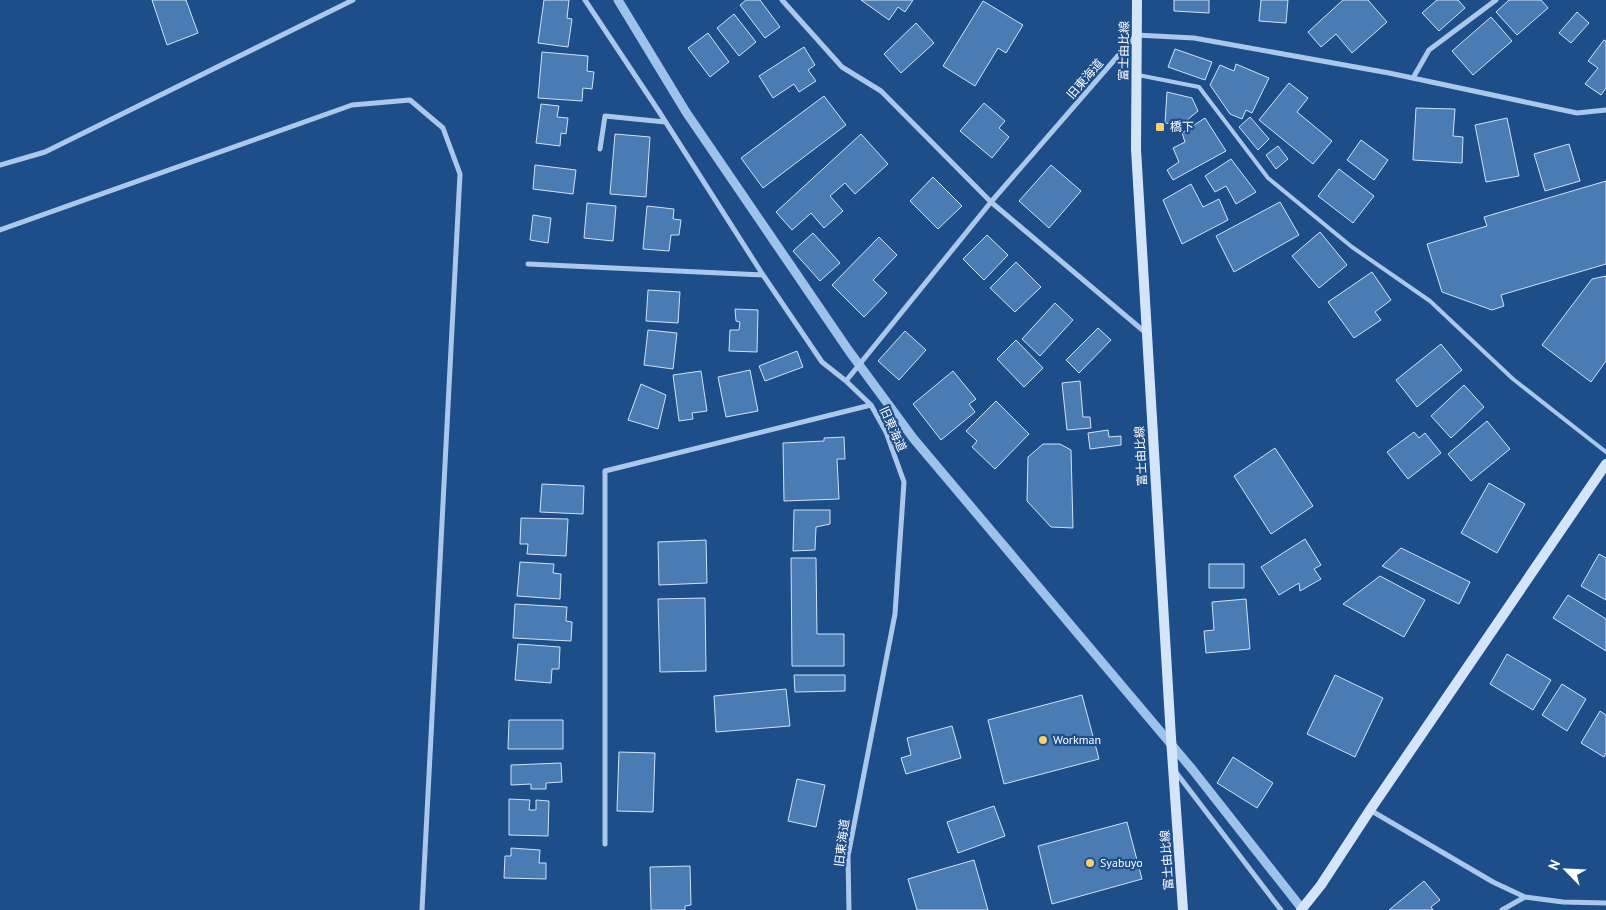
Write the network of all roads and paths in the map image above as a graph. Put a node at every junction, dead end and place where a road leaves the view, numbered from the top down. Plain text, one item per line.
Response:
1 (353, 0) edge
2 (585, 0) edge
3 (782, 0) edge
4 (1137, 0) edge
5 (1496, 0) edge
6 (1136, 35) junction
7 (1136, 75) junction
8 (1413, 78) junction
9 (1606, 110) edge
10 (665, 122) junction
11 (600, 148) dead end
12 (0, 164) edge
13 (991, 202) junction
14 (0, 230) edge
15 (528, 264) dead end
16 (763, 275) junction
17 (1146, 333) junction
18 (846, 381) junction
19 (871, 405) junction
20 (1606, 452) edge
21 (1606, 464) edge
22 (1173, 769) junction
23 (1370, 810) junction
24 (605, 844) dead end
25 (1525, 897) junction
26 (1606, 903) edge
27 (422, 910) edge
28 (849, 910) edge
29 (1183, 910) edge
30 (1281, 910) edge
31 (1301, 910) edge
32 (1502, 910) edge

1 - 12 street
2 - 10 street
3 - 13 street
4 - 6 main road, 富士由比線
5 - 8 street
6 - 7 main road, 富士由比線
6 - 8 street
6 - 13 street, 旧東海道
7 - 17 main road, 富士由比線
7 - 20 lane
8 - 9 street
10 - 11 street
10 - 16 street
13 - 17 street
13 - 18 street, 旧東海道
14 - 27 street
15 - 16 street
16 - 18 street
17 - 22 main road, 富士由比線
18 - 19 street, 旧東海道
19 - 24 street
19 - 28 street, 旧東海道
21 - 23 main road
22 - 29 main road, 富士由比線
22 - 30 street
23 - 25 street
23 - 31 main road
25 - 26 street
25 - 32 street

